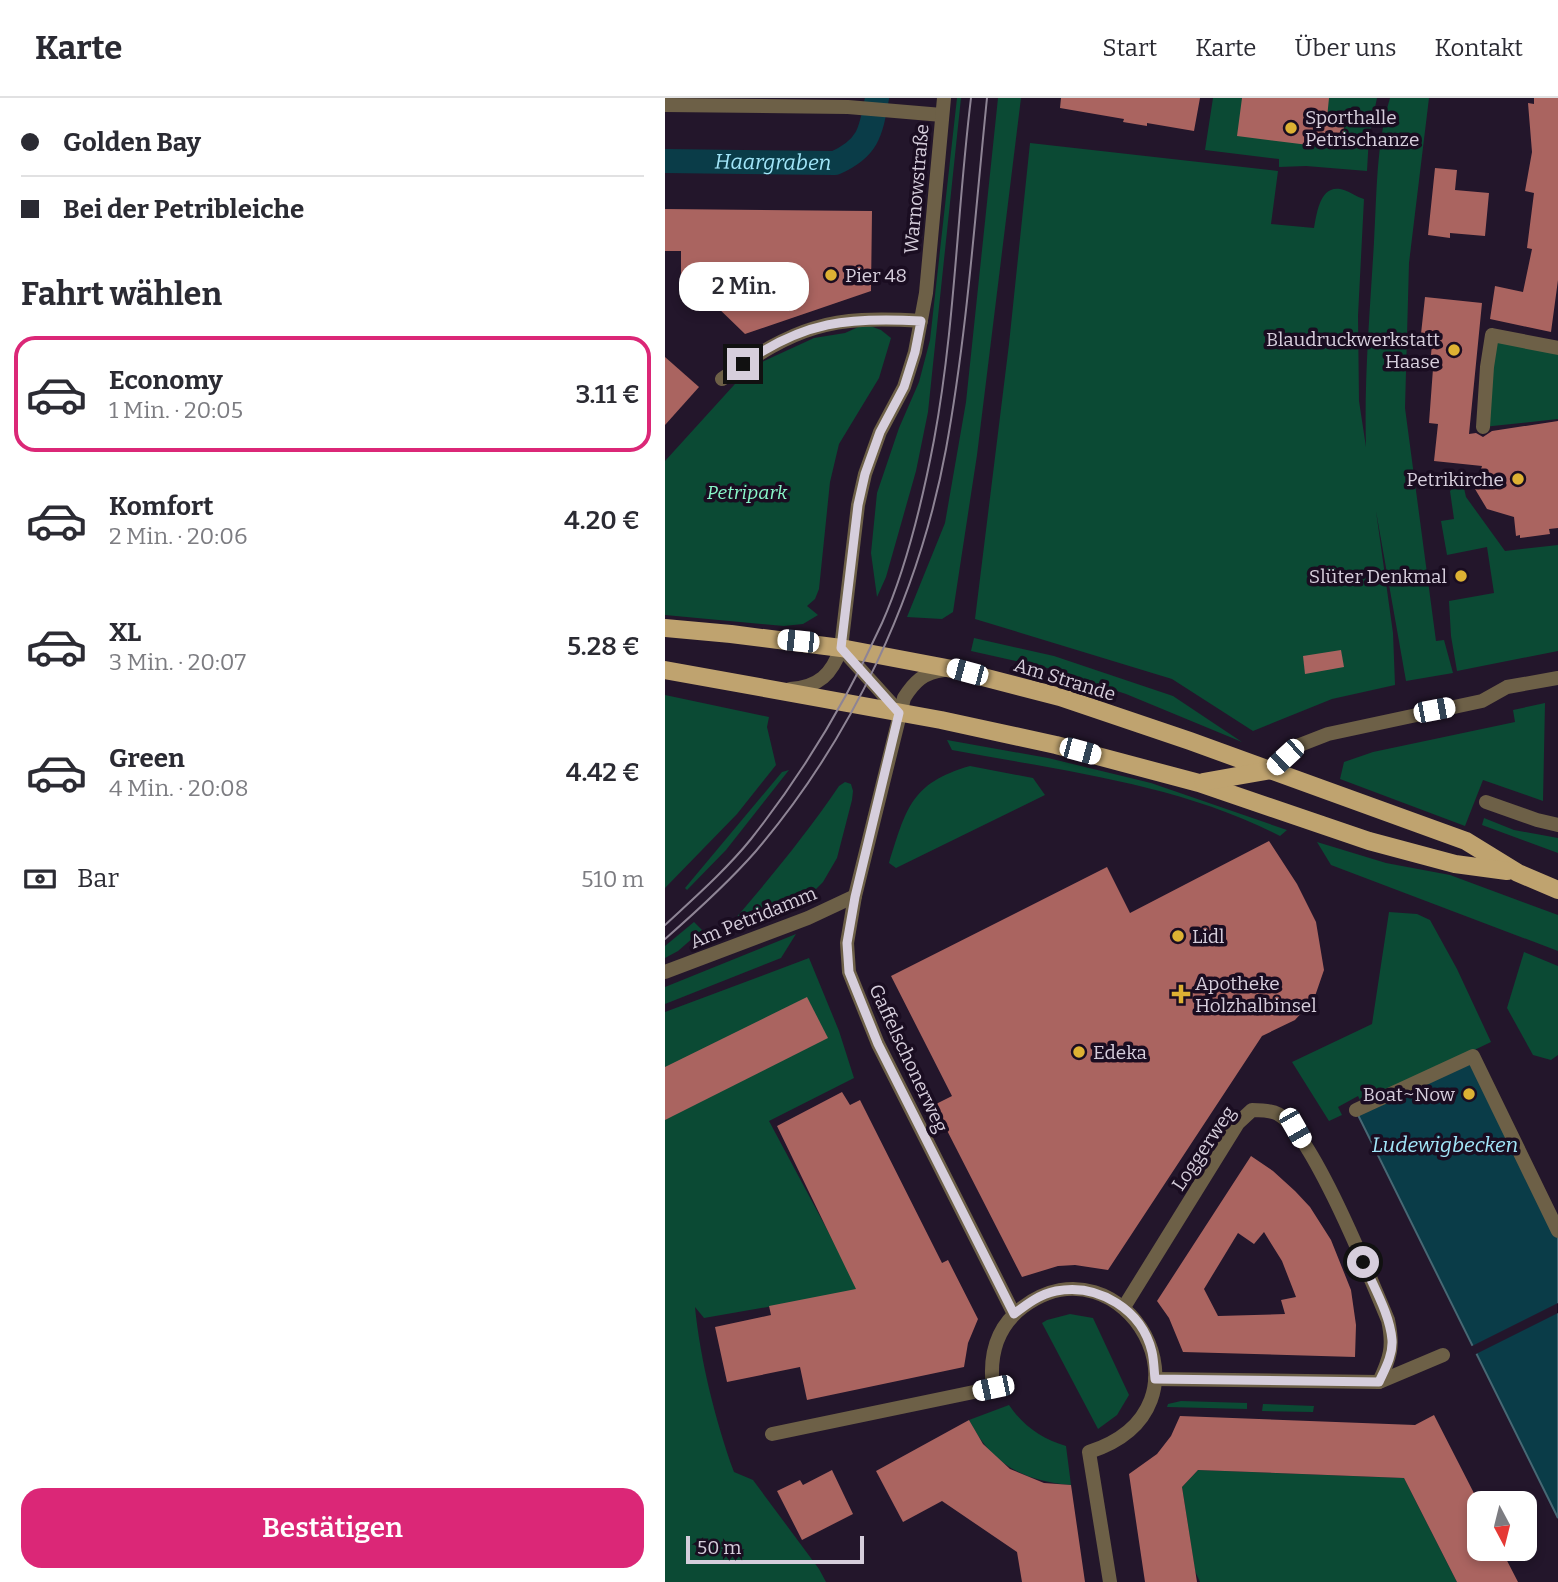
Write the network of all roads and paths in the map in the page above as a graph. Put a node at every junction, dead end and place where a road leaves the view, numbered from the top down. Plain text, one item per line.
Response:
1 (944, 98) edge
2 (665, 105) edge
3 (942, 116) junction
4 (921, 321) junction
5 (1558, 348) edge
6 (722, 379) dead end
7 (1483, 427) dead end
8 (665, 628) edge
9 (841, 648) junction
10 (952, 668) junction
11 (665, 670) edge
12 (1558, 678) edge
13 (778, 690) junction
14 (899, 713) junction
15 (1271, 770) junction
16 (1199, 783) junction
17 (1486, 802) dead end
18 (1558, 825) edge
19 (1518, 873) junction
20 (1558, 890) edge
21 (855, 897) junction
22 (665, 972) edge
23 (1356, 1111) dead end
24 (1558, 1231) edge
25 (1124, 1307) junction
26 (1014, 1314) junction
27 (1443, 1355) dead end
28 (1155, 1379) junction
29 (1379, 1382) junction
30 (772, 1434) dead end
31 (1110, 1582) edge

1 - 3 street, Warnowstraße
2 - 3 street
3 - 4 street, Warnowstraße
4 - 6 street
4 - 9 street, Warnowstraße
5 - 7 street
8 - 9 main road, Am Strande
9 - 10 main road, Am Strande
9 - 13 street
9 - 14 street
10 - 14 street, Gaffelschonerweg
10 - 15 main road, Am Strande
11 - 13 main road, Am Strande
12 - 15 street
13 - 14 main road, Am Strande
14 - 16 main road, Am Strande
14 - 21 street, Gaffelschonerweg
15 - 16 main road, Am Strande
15 - 19 main road, Am Strande
16 - 19 main road, Am Strande
17 - 18 street
19 - 20 main road, Am Strande
21 - 22 street, Am Petridamm
21 - 26 street, Gaffelschonerweg
23 - 24 street
25 - 26 street
25 - 28 street
25 - 29 street, Loggerweg
26 - 30 street
27 - 29 street
28 - 29 street
28 - 31 street

